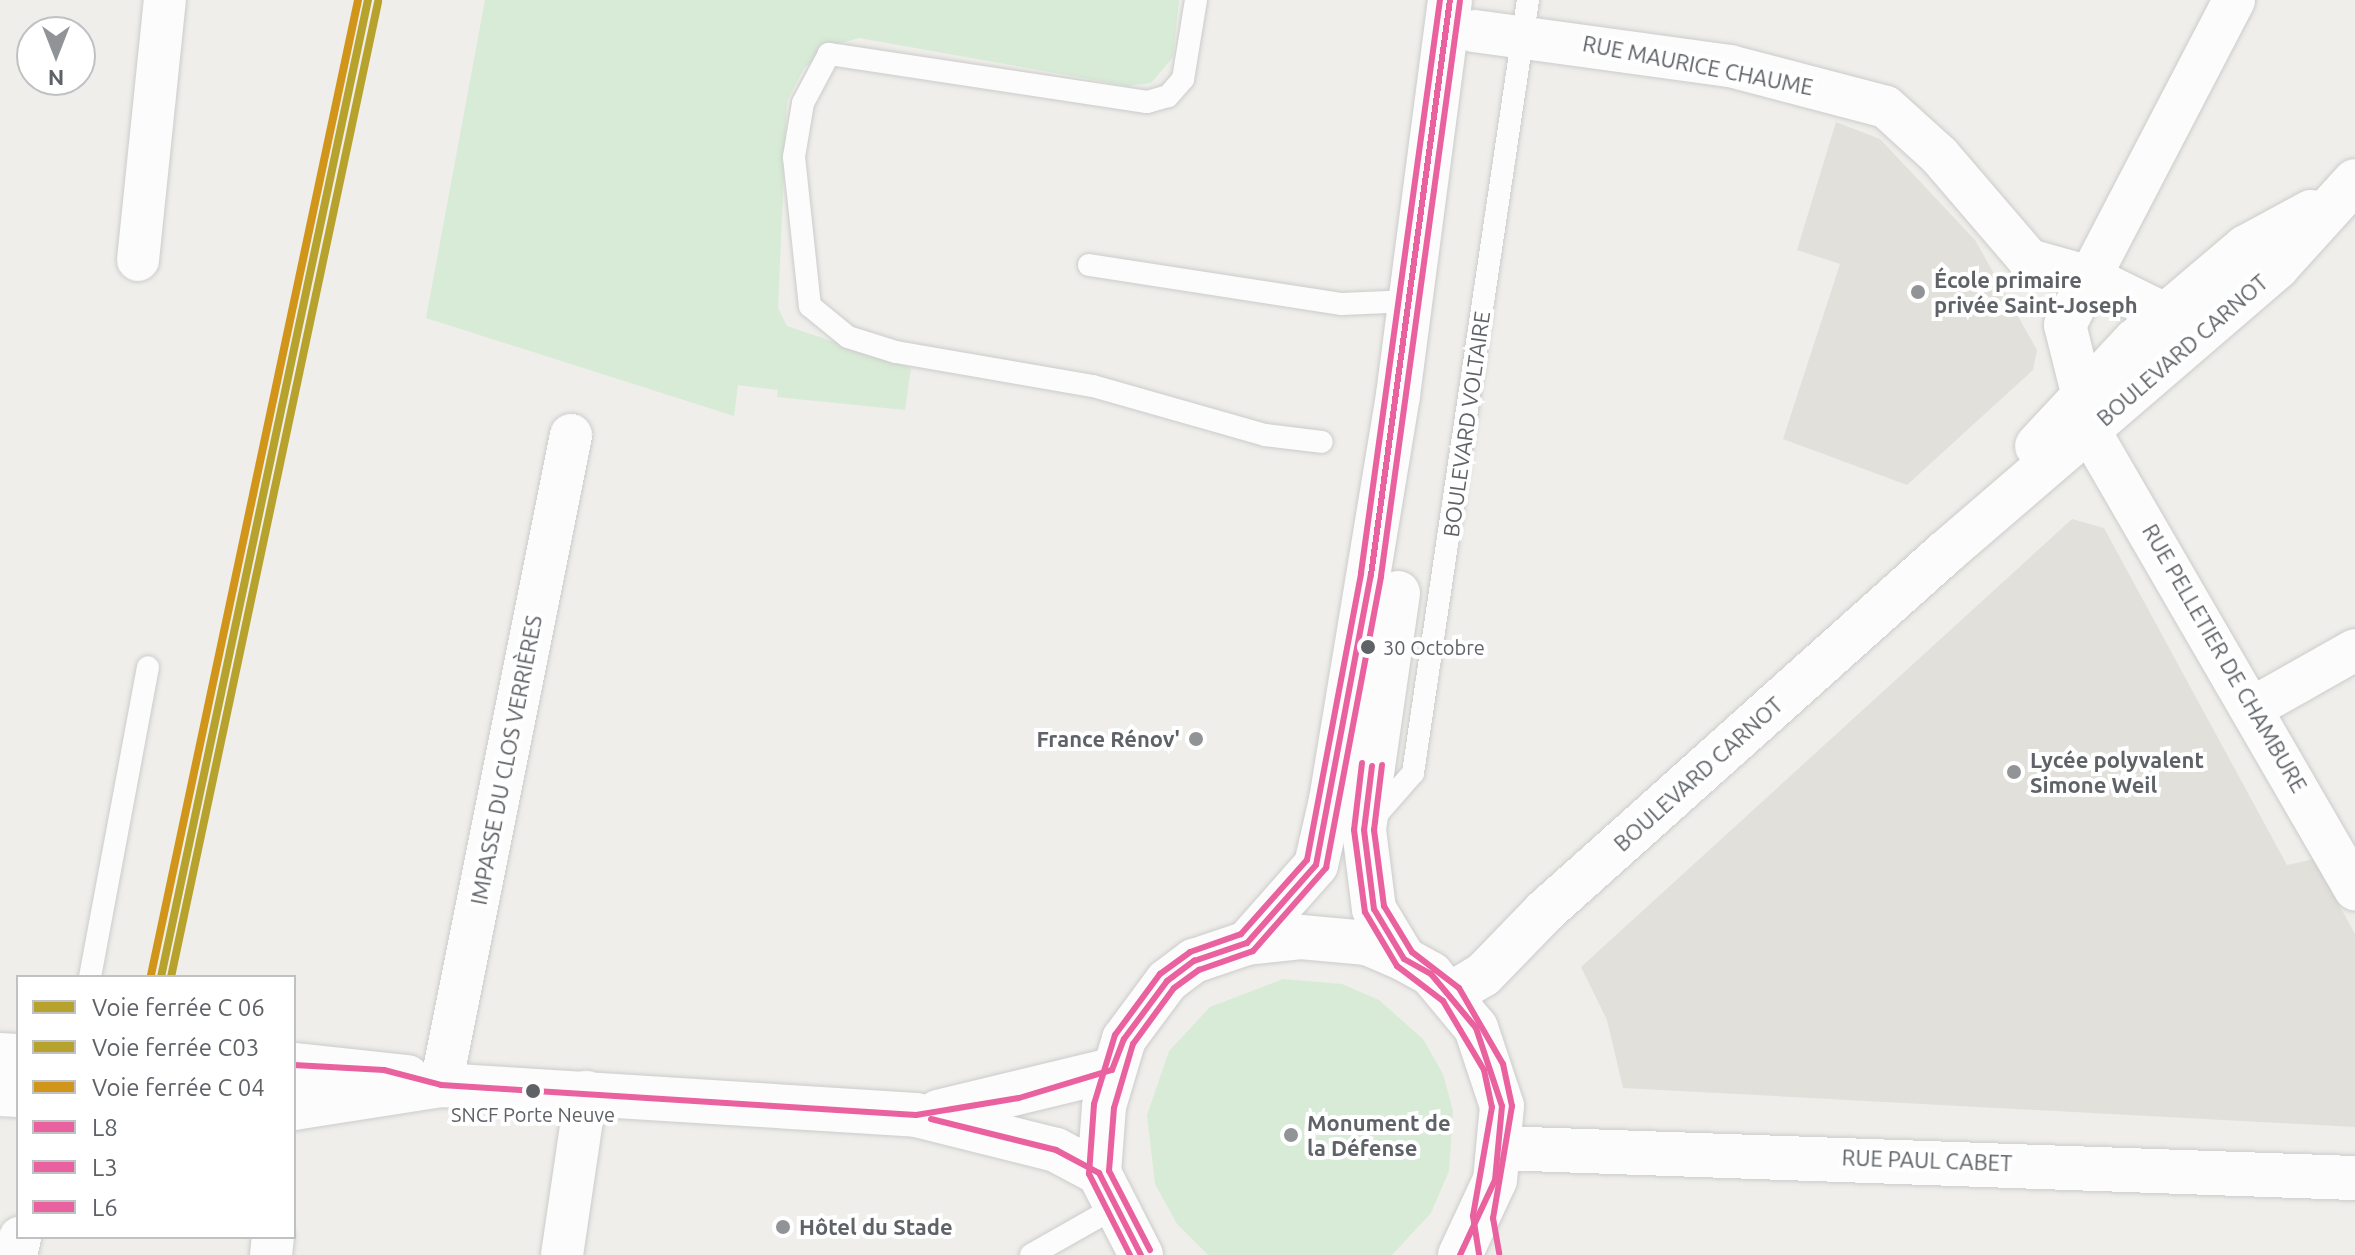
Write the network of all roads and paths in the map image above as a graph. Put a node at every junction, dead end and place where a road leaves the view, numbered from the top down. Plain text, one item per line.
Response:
1 (165, 0) edge
2 (1196, 0) edge
3 (2234, 0) edge
4 (1468, 10) edge
5 (1526, 17) edge
6 (2345, 190) edge
7 (138, 260) dead end
8 (1089, 265) dead end
9 (2090, 277) junction
10 (1411, 301) junction
11 (2167, 315) junction
12 (2086, 412) junction
13 (571, 435) dead end
14 (1322, 442) dead end
15 (2355, 650) edge
16 (148, 667) dead end
17 (2254, 707) junction
18 (1364, 830) junction
19 (2355, 889) edge
20 (1247, 943) junction
21 (1404, 959) junction
22 (90, 975) edge
23 (1451, 994) junction
24 (296, 1065) edge
25 (1112, 1070) junction
26 (441, 1085) junction
27 (586, 1092) junction
28 (296, 1108) edge
29 (916, 1115) junction
30 (1499, 1148) junction
31 (2355, 1178) edge
32 (1106, 1191) junction
33 (1486, 1236) edge
34 (562, 1255) edge
35 (1031, 1255) edge
36 (1141, 1255) edge
37 (1460, 1255) edge

1 - 7 street
2 - 14 lane
3 - 9 street
4 - 5 street, RUE MAURICE CHAUME
4 - 10 street
4 - 18 street, BOULEVARD VOLTAIRE
5 - 9 street, RUE MAURICE CHAUME
5 - 18 lane, BOULEVARD VOLTAIRE
6 - 11 street, BOULEVARD CARNOT
6 - 12 street, BOULEVARD CARNOT
8 - 10 lane
9 - 11 street, RUE MAURICE CHAUME
9 - 12 street
10 - 20 street
11 - 12 street, BOULEVARD CARNOT
12 - 17 street, RUE PELLETIER DE CHAMBURE
12 - 23 street, BOULEVARD CARNOT
13 - 26 street, IMPASSE DU CLOS VERRIÈRES
15 - 17 street
16 - 22 lane
17 - 19 street, RUE PELLETIER DE CHAMBURE
18 - 21 street, BOULEVARD VOLTAIRE
20 - 21 street
20 - 25 street
21 - 23 street
23 - 30 street
24 - 26 street
25 - 29 street
25 - 32 street
26 - 27 street
26 - 28 street
27 - 29 street
27 - 34 street
29 - 32 street
30 - 31 street, RUE PAUL CABET
30 - 33 street
32 - 35 lane
32 - 36 street
33 - 37 street

